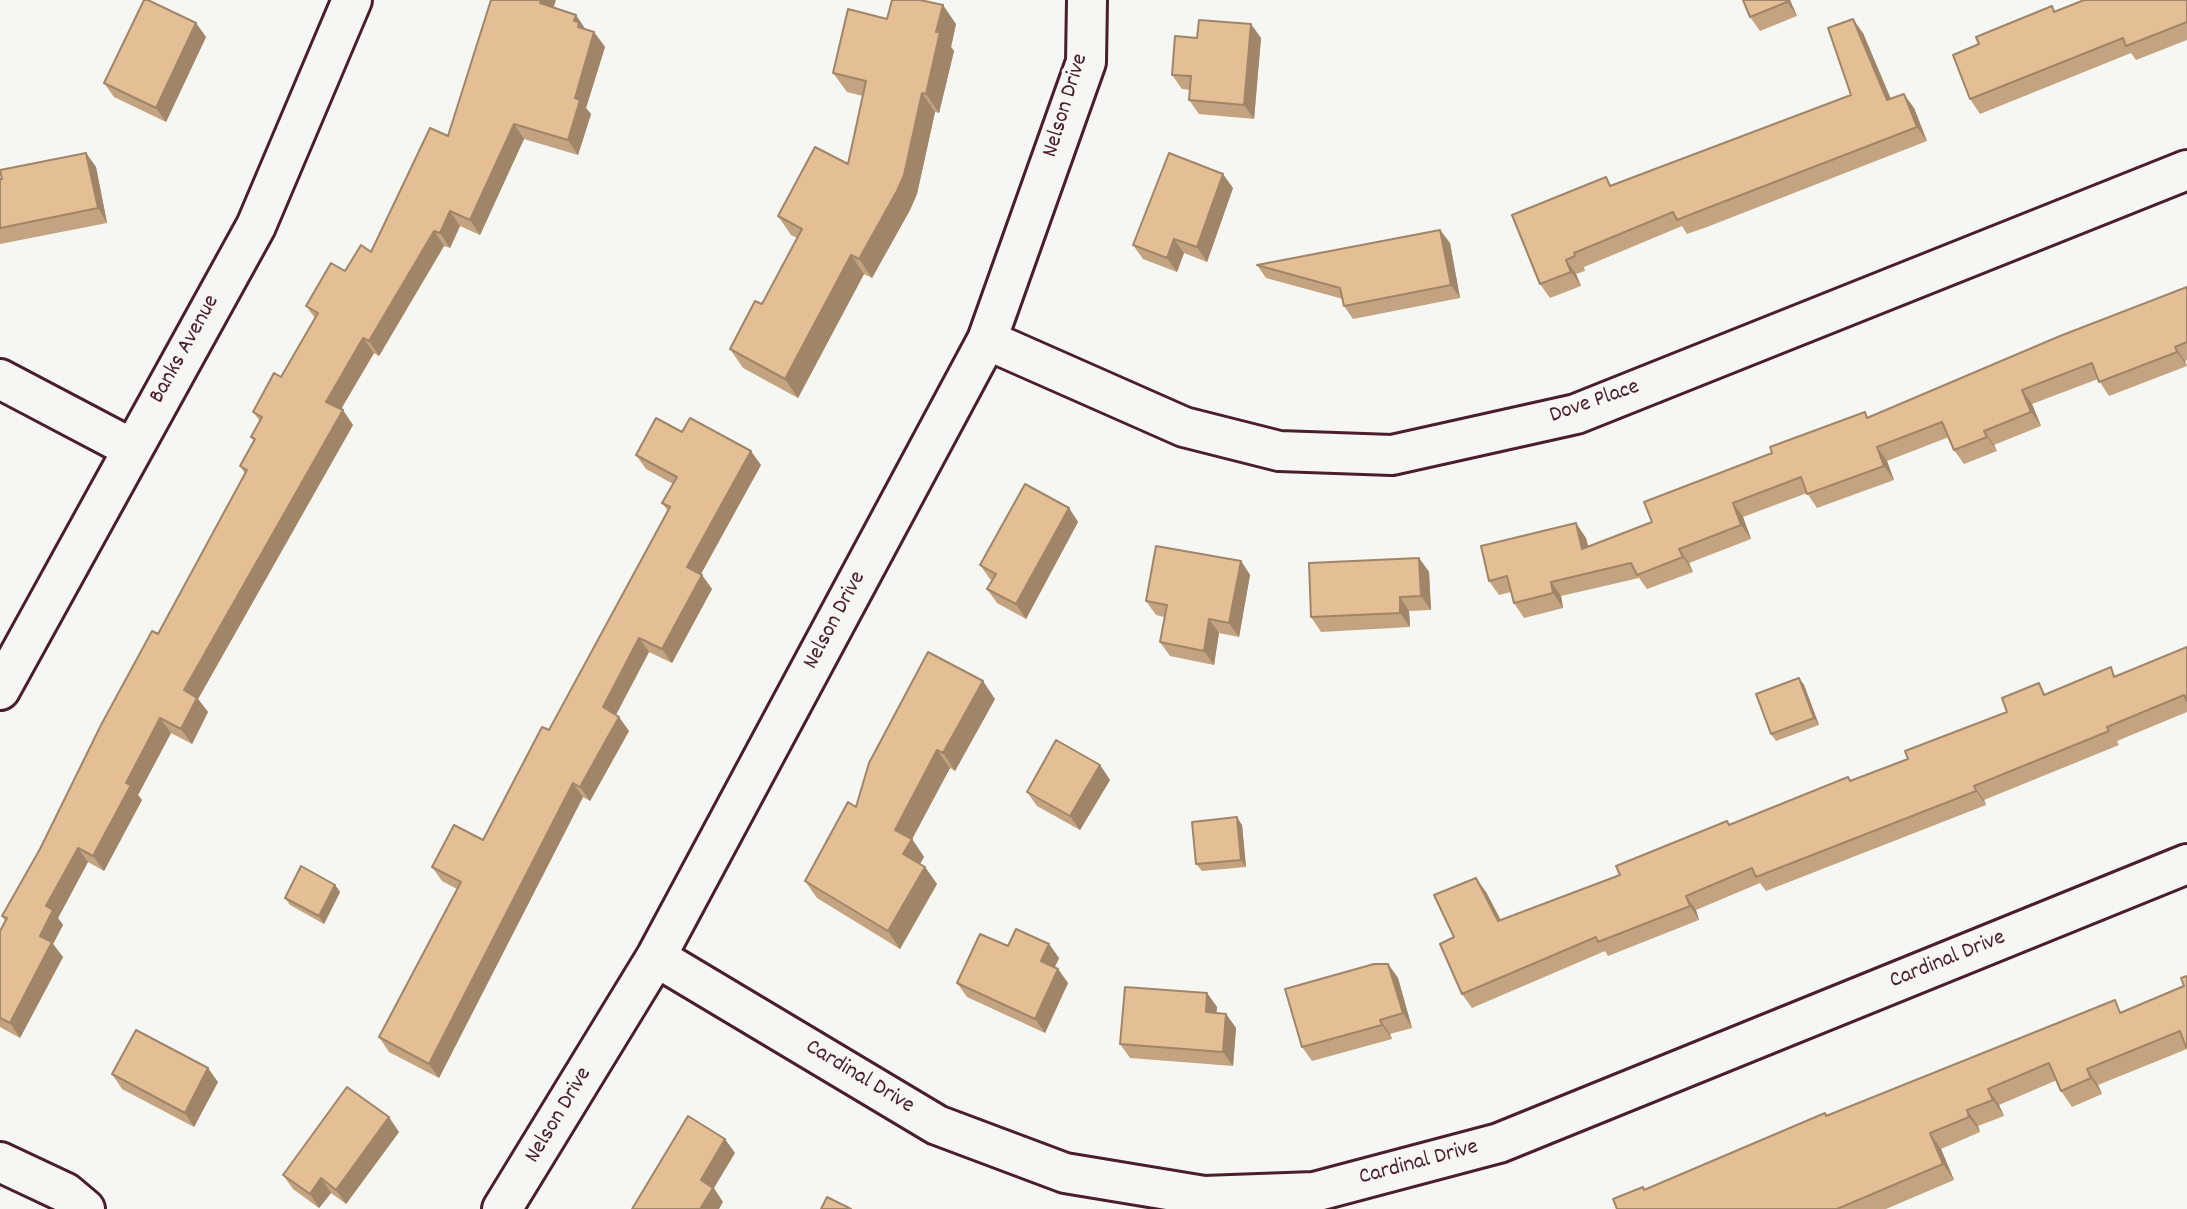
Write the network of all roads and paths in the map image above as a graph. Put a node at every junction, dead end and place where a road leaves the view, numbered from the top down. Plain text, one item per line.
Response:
1 (352, 0) edge
2 (1087, 0) edge
3 (2187, 170) edge
4 (987, 340) junction
5 (0, 379) edge
6 (131, 448) junction
7 (0, 690) edge
8 (2187, 864) edge
9 (656, 957) junction
10 (0, 1163) edge
11 (85, 1209) edge
12 (502, 1209) edge

1 - 6 street, Banks Avenue
2 - 4 street, Nelson Drive
3 - 4 street, Dove Place
4 - 9 street, Nelson Drive
5 - 6 street
6 - 7 street, Banks Avenue
8 - 9 street, Cardinal Drive
9 - 12 street, Nelson Drive
10 - 11 street

